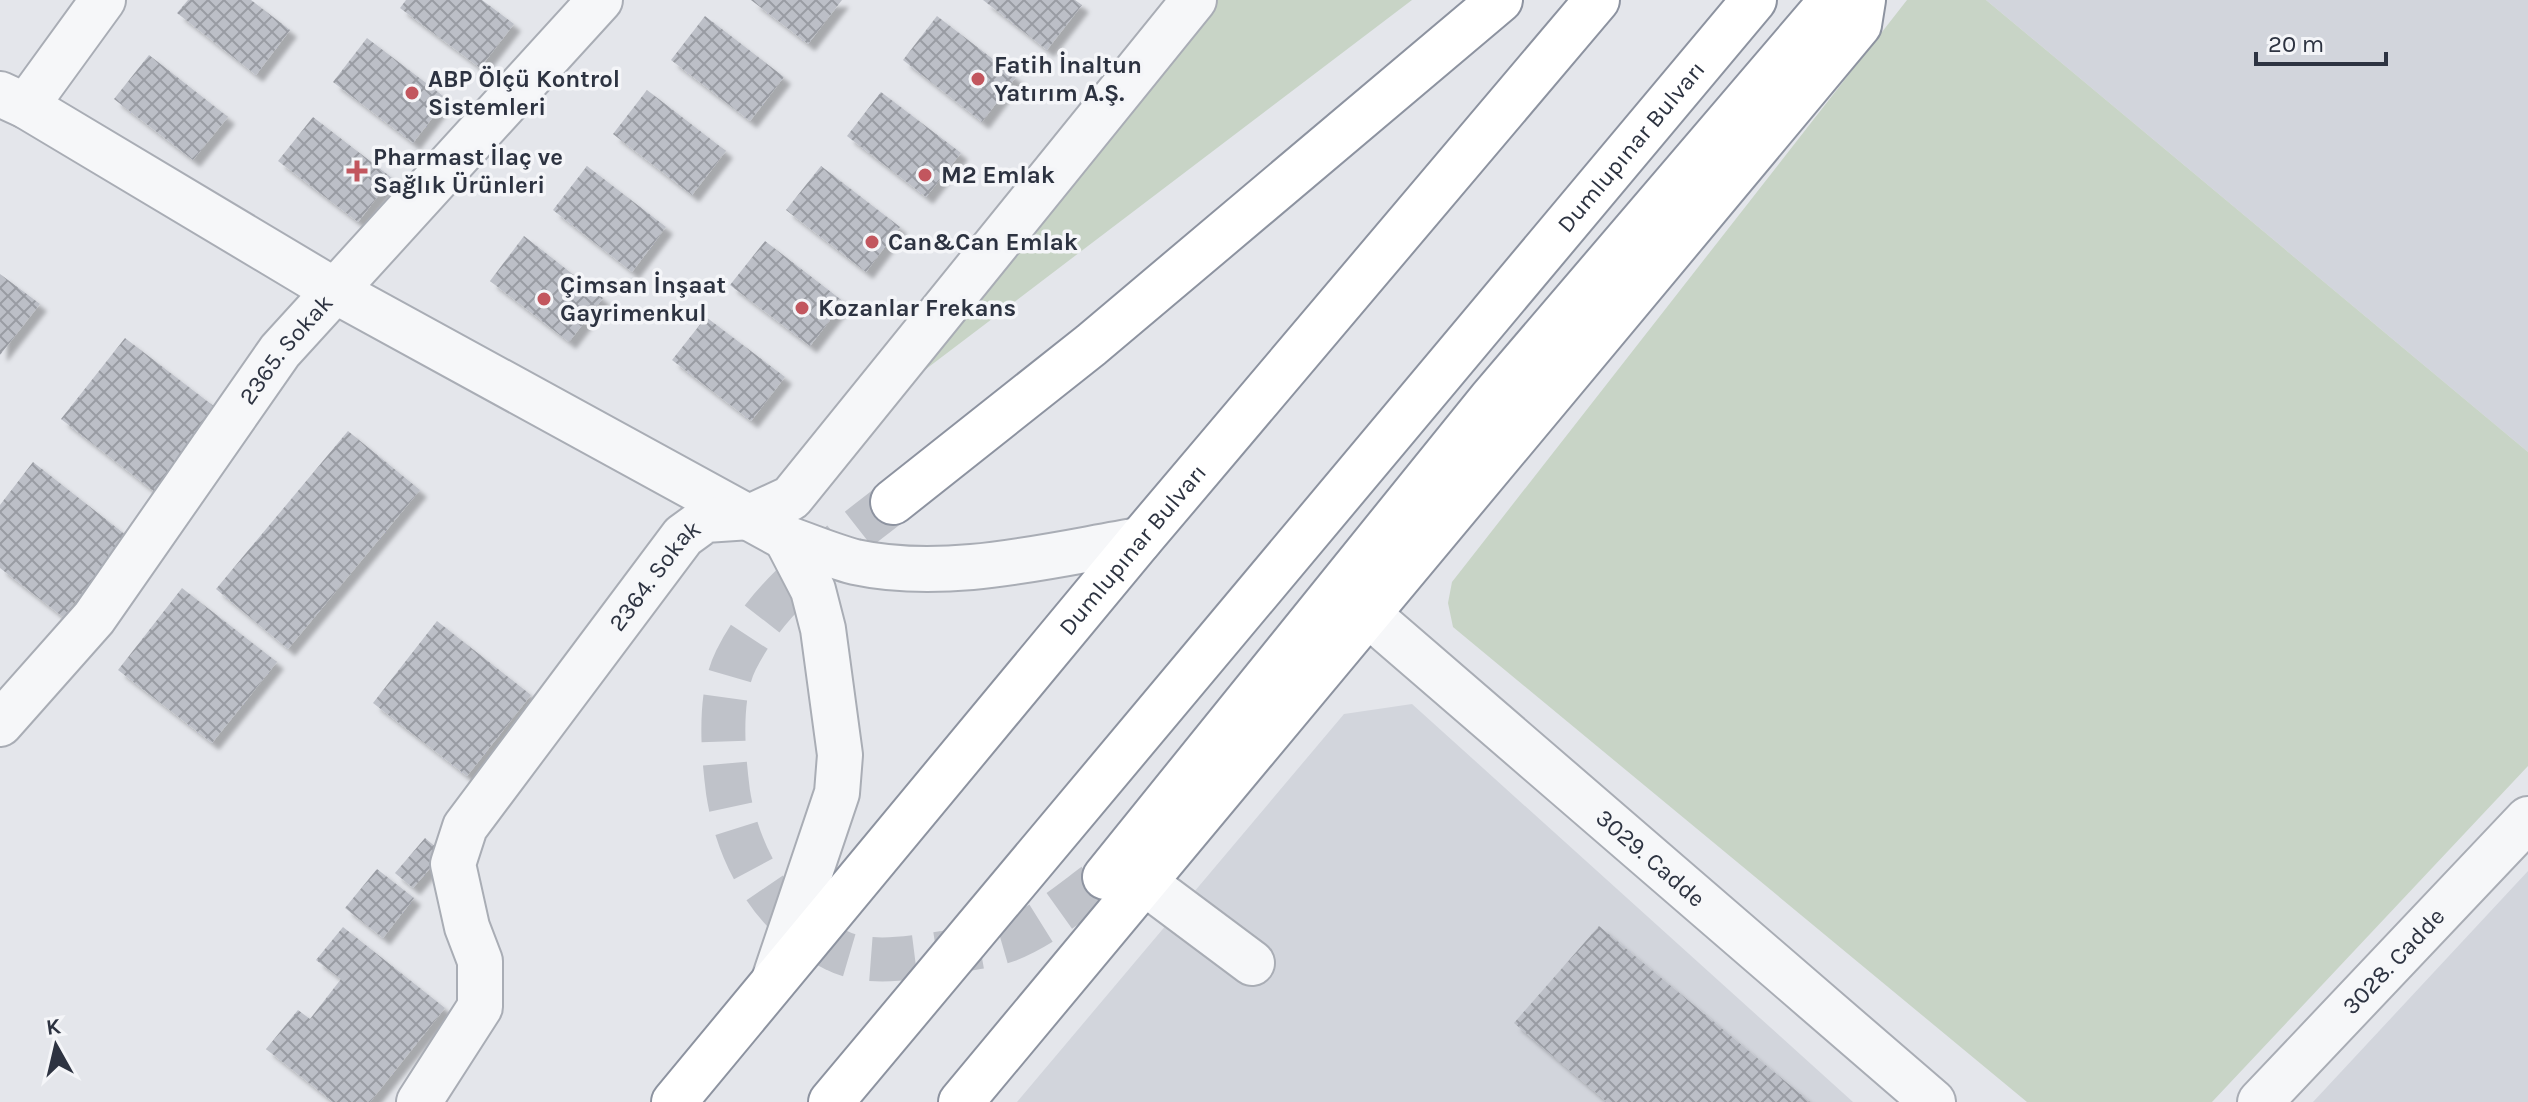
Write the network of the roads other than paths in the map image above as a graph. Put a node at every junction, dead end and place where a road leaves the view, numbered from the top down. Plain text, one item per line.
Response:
1 (103, 0) edge
2 (600, 0) edge
3 (1194, 0) edge
4 (1500, 0) edge
5 (1597, 0) edge
6 (1754, 0) edge
7 (1832, 0) edge
8 (1863, 0) edge
9 (13, 100) edge
10 (337, 292) junction
11 (893, 502) tunnel mouth
12 (768, 528) junction
13 (1140, 540) junction
14 (1369, 615) junction
15 (0, 724) edge
16 (2528, 819) edge
17 (1125, 880) junction
18 (1252, 963) dead end
19 (772, 984) junction
20 (419, 1102) edge
21 (674, 1102) edge
22 (831, 1102) edge
23 (961, 1102) edge
24 (1933, 1102) edge
25 (2260, 1102) edge

1 - 9 street
2 - 10 street, 2365. Sokak
3 - 12 street, 2364. Sokak
4 - 11 highway
5 - 13 highway, Dumlupınar Bulvarı
6 - 22 highway, Dumlupınar Bulvarı
7 - 17 highway
8 - 14 highway
9 - 10 street
10 - 12 street
10 - 15 street, 2365. Sokak
12 - 13 street
12 - 19 street
12 - 20 street, 2364. Sokak
13 - 19 highway, Dumlupınar Bulvarı
14 - 17 highway
14 - 24 street, 3029. Cadde
16 - 25 street, 3028. Cadde
17 - 18 street
17 - 23 highway
19 - 21 highway, Dumlupınar Bulvarı

